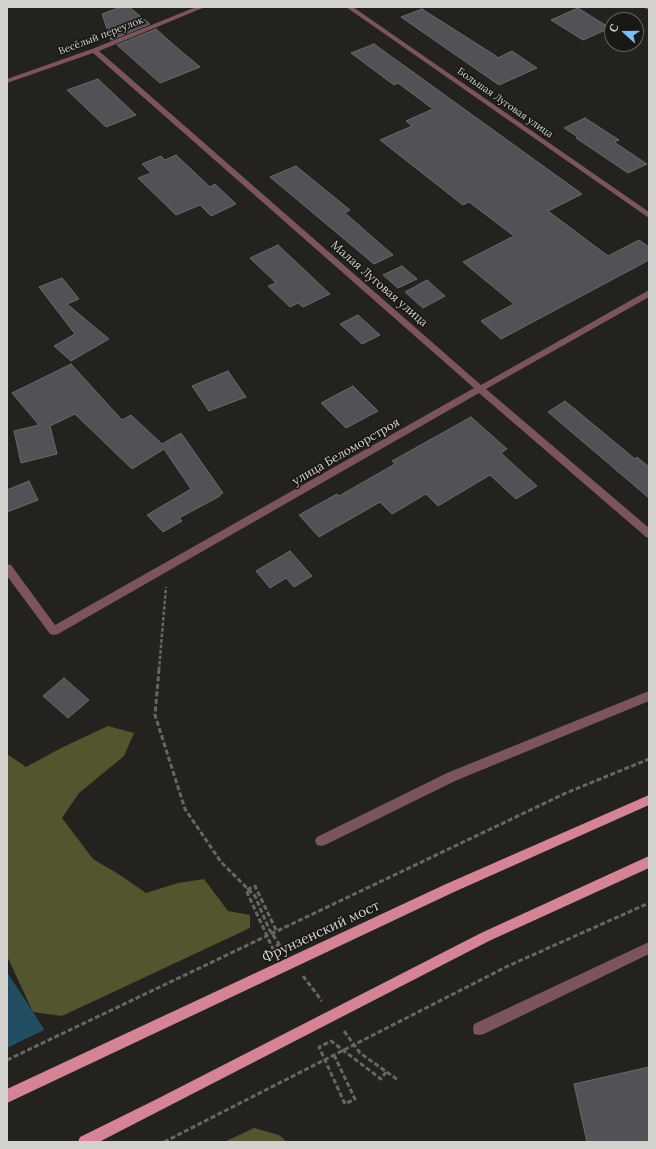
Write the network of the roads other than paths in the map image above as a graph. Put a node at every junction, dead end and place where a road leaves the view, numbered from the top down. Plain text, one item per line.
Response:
1 (202, 7) edge
2 (349, 7) edge
3 (94, 50) junction
4 (7, 81) edge
5 (649, 216) edge
6 (649, 293) edge
7 (480, 389) junction
8 (649, 534) edge
9 (7, 568) edge
10 (649, 696) edge
11 (649, 800) edge
12 (321, 841) dead end
13 (649, 862) edge
14 (649, 948) edge
15 (479, 1029) dead end
16 (7, 1096) edge
17 (85, 1142) edge

1 - 3 street, Весёлый переулок
2 - 5 street, Большая Луговая улица
3 - 4 street, Весёлый переулок
3 - 7 street, Малая Луговая улица
6 - 7 street, улица Беломорстроя
7 - 8 street, Малая Луговая улица
7 - 9 street, улица Беломорстроя
10 - 12 street
11 - 16 main road, Фрунзенский мост
13 - 17 main road
14 - 15 street

